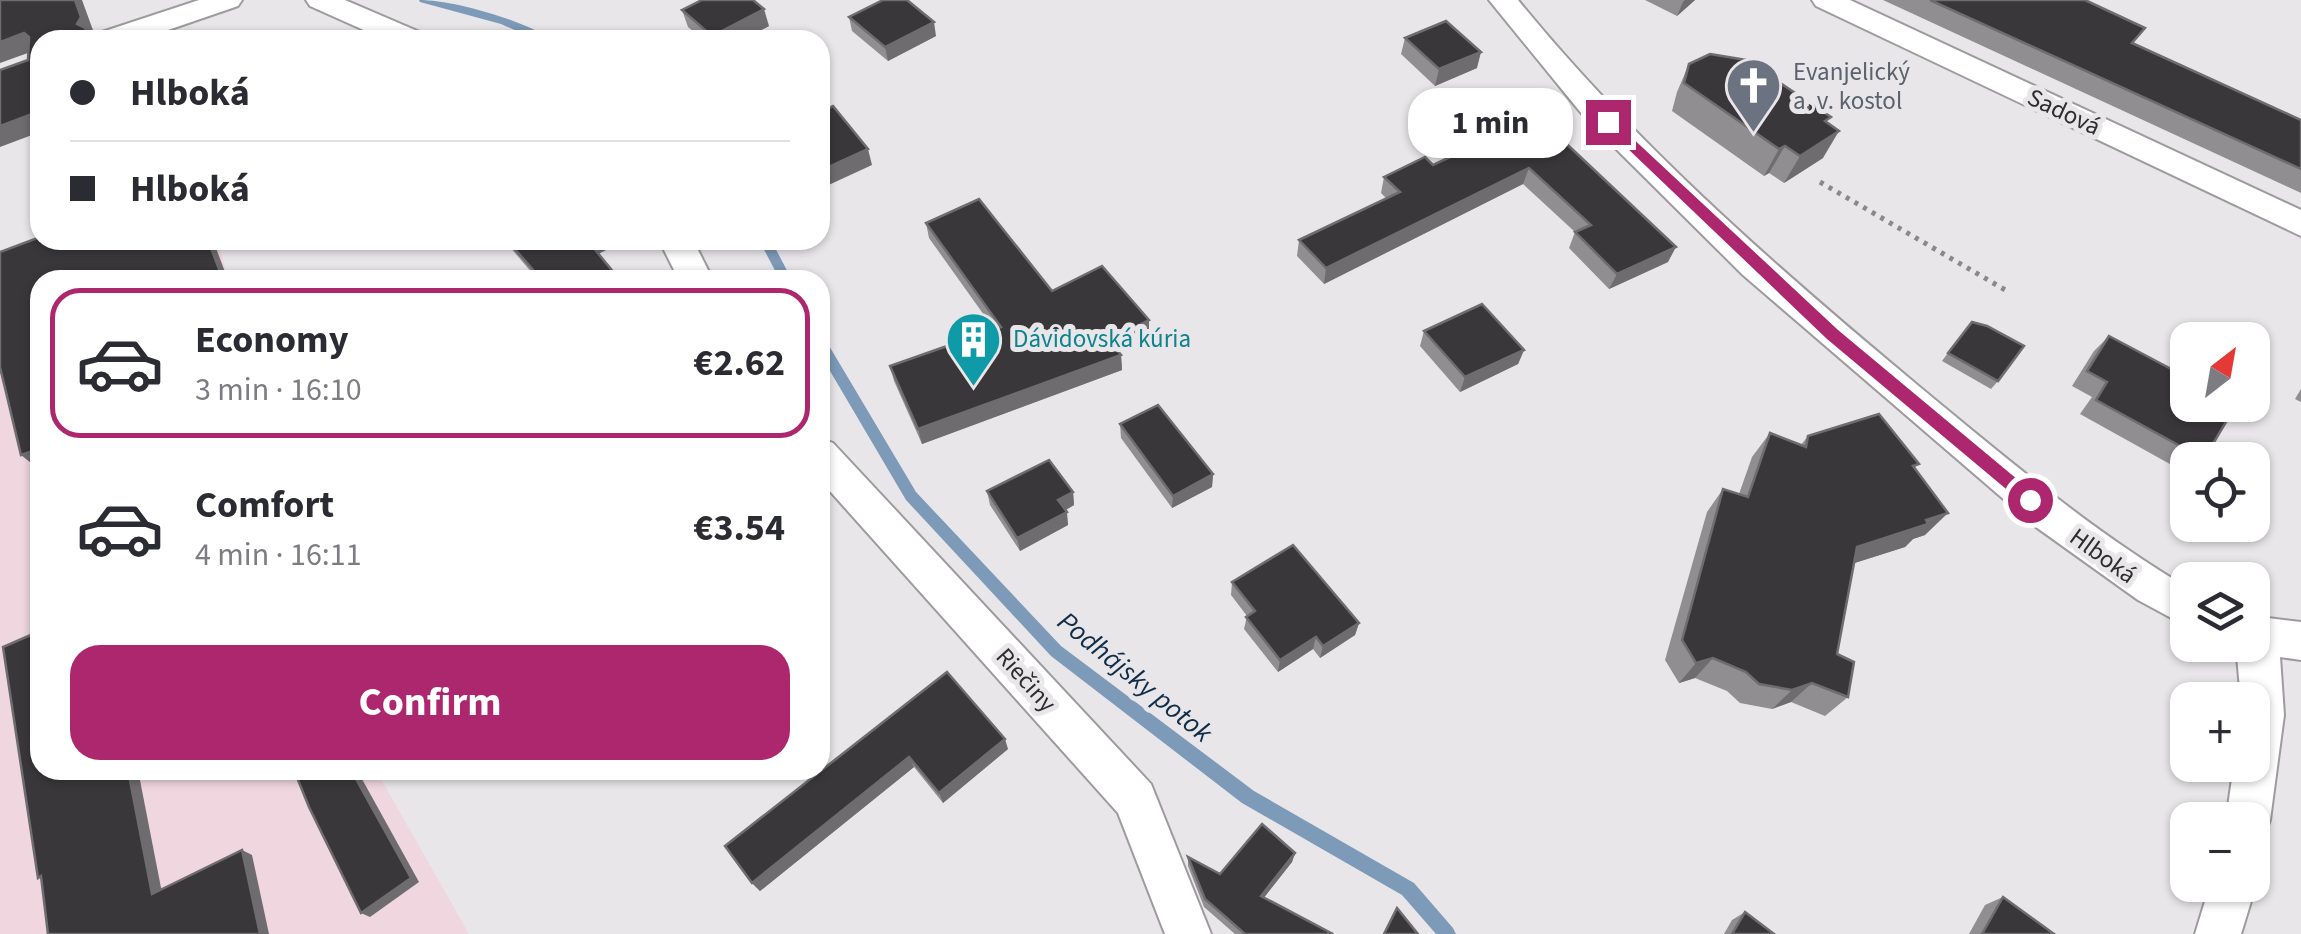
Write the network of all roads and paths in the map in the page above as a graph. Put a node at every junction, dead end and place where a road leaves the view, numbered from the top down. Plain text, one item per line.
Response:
1 (228, 0) edge
2 (320, 0) edge
3 (1504, 0) edge
4 (1826, 0) edge
5 (139, 30) edge
6 (389, 30) edge
7 (1820, 182) edge
8 (2301, 224) edge
9 (2007, 290) dead end
10 (830, 465) edge
11 (2170, 600) edge
12 (2270, 638) edge
13 (2301, 641) edge
14 (2258, 662) edge
15 (2251, 802) edge
16 (2228, 902) edge
17 (1188, 934) edge
18 (2218, 934) edge

1 - 5 street
2 - 6 street
3 - 11 street, Hlboká
4 - 8 street, Sadová
7 - 9 path
10 - 17 street, Riečiny
12 - 13 street
14 - 15 street
16 - 18 street

